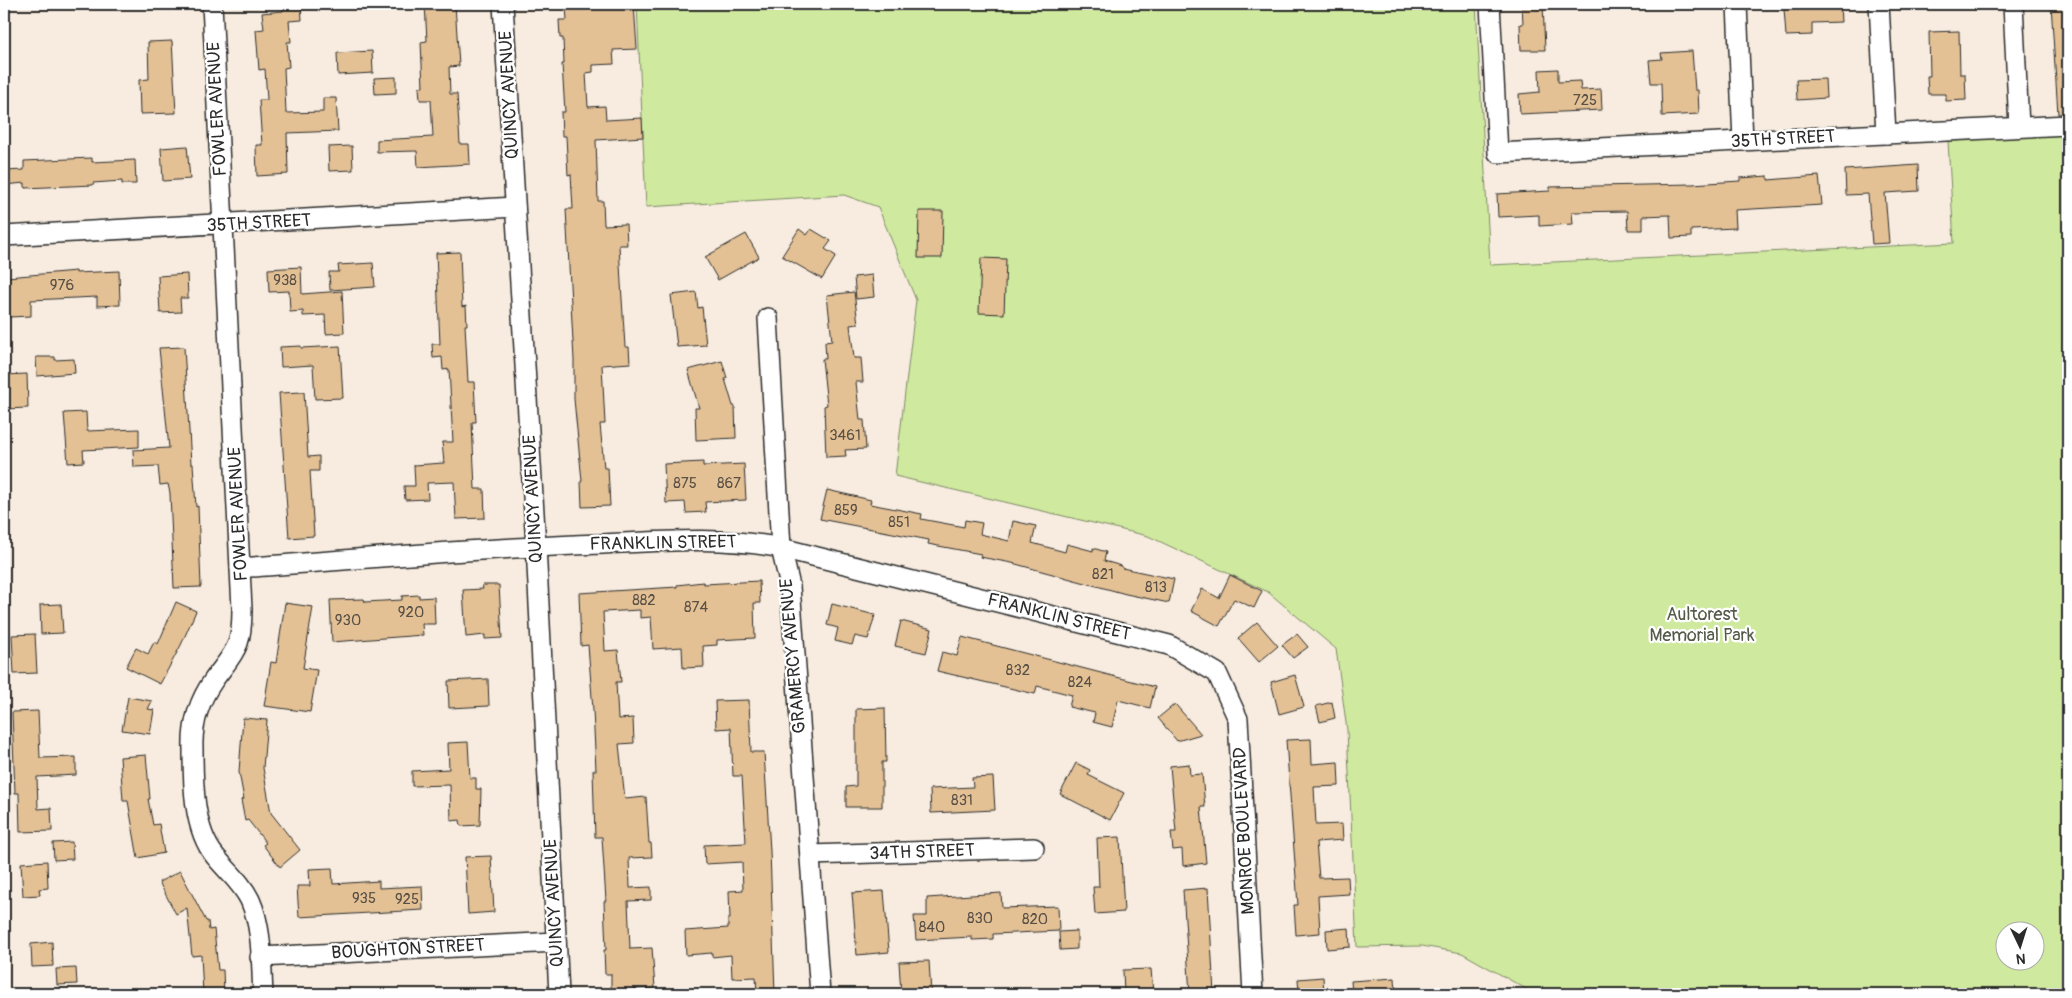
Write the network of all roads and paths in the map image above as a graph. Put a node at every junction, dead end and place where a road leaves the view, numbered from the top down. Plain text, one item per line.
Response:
1 (212, 4) edge
2 (503, 4) edge
3 (1490, 4) edge
4 (1737, 4) edge
5 (1878, 4) edge
6 (2013, 4) edge
7 (2068, 125) edge
8 (2019, 127) junction
9 (1886, 134) junction
10 (1743, 141) junction
11 (515, 207) junction
12 (223, 225) junction
13 (4, 236) edge
14 (768, 318) dead end
15 (536, 546) junction
16 (781, 548) junction
17 (240, 568) junction
18 (1217, 673) joint
19 (1034, 848) dead end
20 (810, 855) junction
21 (556, 942) junction
22 (260, 957) junction
23 (262, 994) edge
24 (559, 994) edge
25 (820, 994) edge
26 (1253, 994) edge

1 - 12 street, FOWLER AVENUE
2 - 11 street, QUINCY AVENUE
3 - 10 street, 35TH STREET
4 - 10 street
5 - 9 street
6 - 8 street
7 - 8 street, 35TH STREET
8 - 9 street, 35TH STREET
9 - 10 street, 35TH STREET
11 - 12 street, 35TH STREET
11 - 15 street, QUINCY AVENUE
12 - 13 street, 35TH STREET
12 - 17 street, FOWLER AVENUE
14 - 16 street, GRAMERCY AVENUE
15 - 16 street, FRANKLIN STREET
15 - 17 street, FRANKLIN STREET
15 - 21 street, QUINCY AVENUE
16 - 18 street, FRANKLIN STREET
16 - 20 street, GRAMERCY AVENUE
17 - 22 street, FOWLER AVENUE
18 - 26 street, MONROE BOULEVARD
19 - 20 street, 34TH STREET
20 - 25 street, GRAMERCY AVENUE
21 - 22 street, BOUGHTON STREET
21 - 24 street, QUINCY AVENUE
22 - 23 street, FOWLER AVENUE

